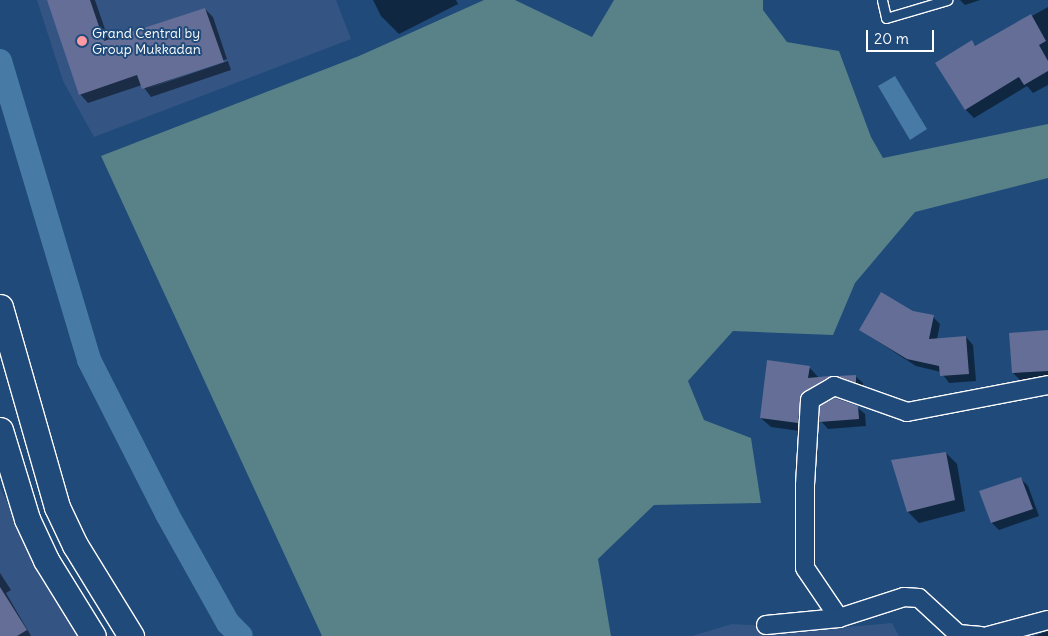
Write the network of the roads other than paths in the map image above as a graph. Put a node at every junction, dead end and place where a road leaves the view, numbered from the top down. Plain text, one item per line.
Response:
1 (882, 0) edge
2 (947, 0) edge
3 (0, 307) edge
4 (1048, 386) edge
5 (0, 430) edge
6 (839, 618) junction
7 (1048, 620) edge
8 (766, 624) dead end
9 (93, 636) edge
10 (131, 636) edge
11 (981, 636) edge
12 (988, 636) edge

1 - 2 lane
3 - 10 main road
4 - 6 street
5 - 9 main road
6 - 8 street
6 - 11 street
7 - 12 street

